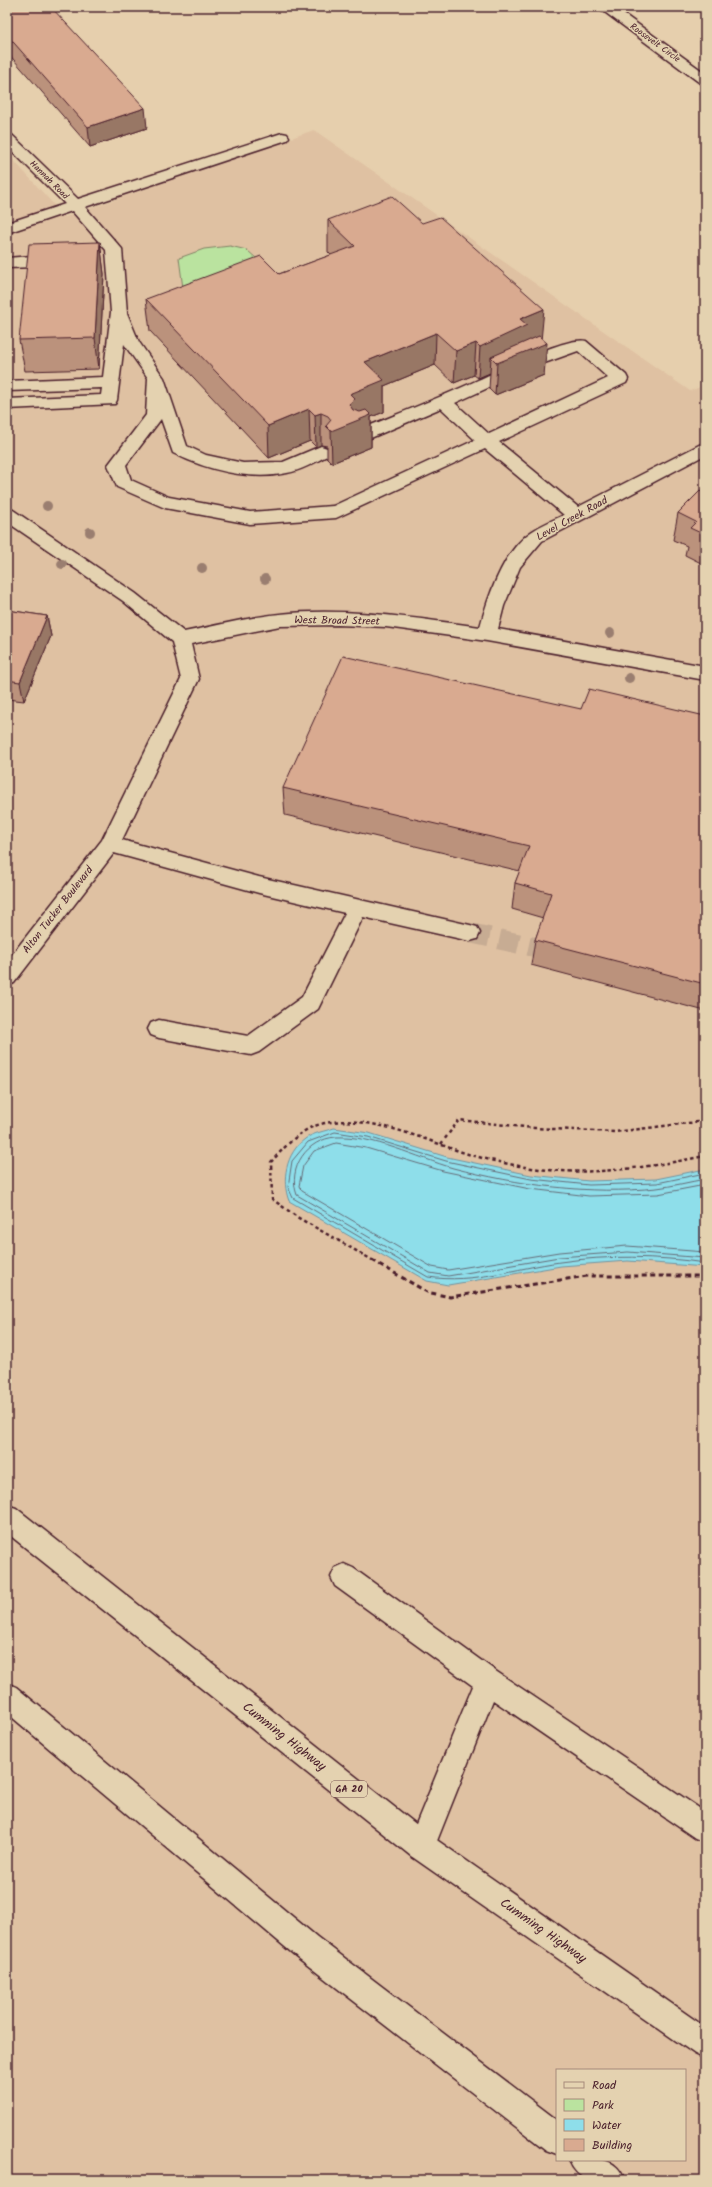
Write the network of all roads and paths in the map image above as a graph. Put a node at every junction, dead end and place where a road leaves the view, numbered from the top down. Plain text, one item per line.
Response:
1 (605, 7) edge
2 (705, 80) edge
3 (282, 137) dead end
4 (7, 138) edge
5 (75, 205) junction
6 (7, 228) edge
7 (71, 256) edge
8 (7, 263) edge
9 (119, 312) junction
10 (156, 378) junction
11 (110, 382) junction
12 (7, 386) edge
13 (443, 402) junction
14 (7, 404) edge
15 (360, 436) edge
16 (488, 442) junction
17 (705, 448) edge
18 (321, 452) dead end
19 (7, 514) edge
20 (576, 515) junction
21 (486, 634) junction
22 (181, 639) junction
23 (705, 673) edge
24 (110, 844) junction
25 (358, 907) junction
26 (470, 933) tunnel mouth
27 (7, 977) edge
28 (159, 1029) dead end
29 (705, 1121) edge
30 (441, 1144) junction
31 (705, 1156) edge
32 (705, 1276) edge
33 (7, 1517) edge
34 (344, 1577) dead end
35 (488, 1681) junction
36 (7, 1696) edge
37 (705, 1828) edge
38 (421, 1846) junction
39 (705, 2044) edge
40 (556, 2138) edge
41 (585, 2161) edge
42 (610, 2180) edge

1 - 2 main road, Roosevelt Circle
3 - 5 main road
4 - 5 main road, Hannah Road
5 - 6 main road, Hannah Road
5 - 9 main road
7 - 8 main road
9 - 10 main road
9 - 11 main road
10 - 16 main road
10 - 18 main road
11 - 12 main road
11 - 14 main road
13 - 15 main road
13 - 16 main road
13 - 16 main road
16 - 20 main road
17 - 20 main road, Level Creek Road
19 - 22 main road
20 - 21 main road, Level Creek Road
21 - 22 main road, West Broad Street
21 - 23 main road, West Broad Street
22 - 24 main road, Alton Tucker Boulevard
24 - 25 main road
24 - 27 main road, Alton Tucker Boulevard
25 - 26 main road
25 - 28 main road
29 - 30 path
30 - 31 path
30 - 32 path
33 - 38 main road, Cumming Highway / GA 20
34 - 35 main road
35 - 37 main road
35 - 38 main road
36 - 40 main road
38 - 39 main road, Cumming Highway / GA 20
41 - 42 main road

